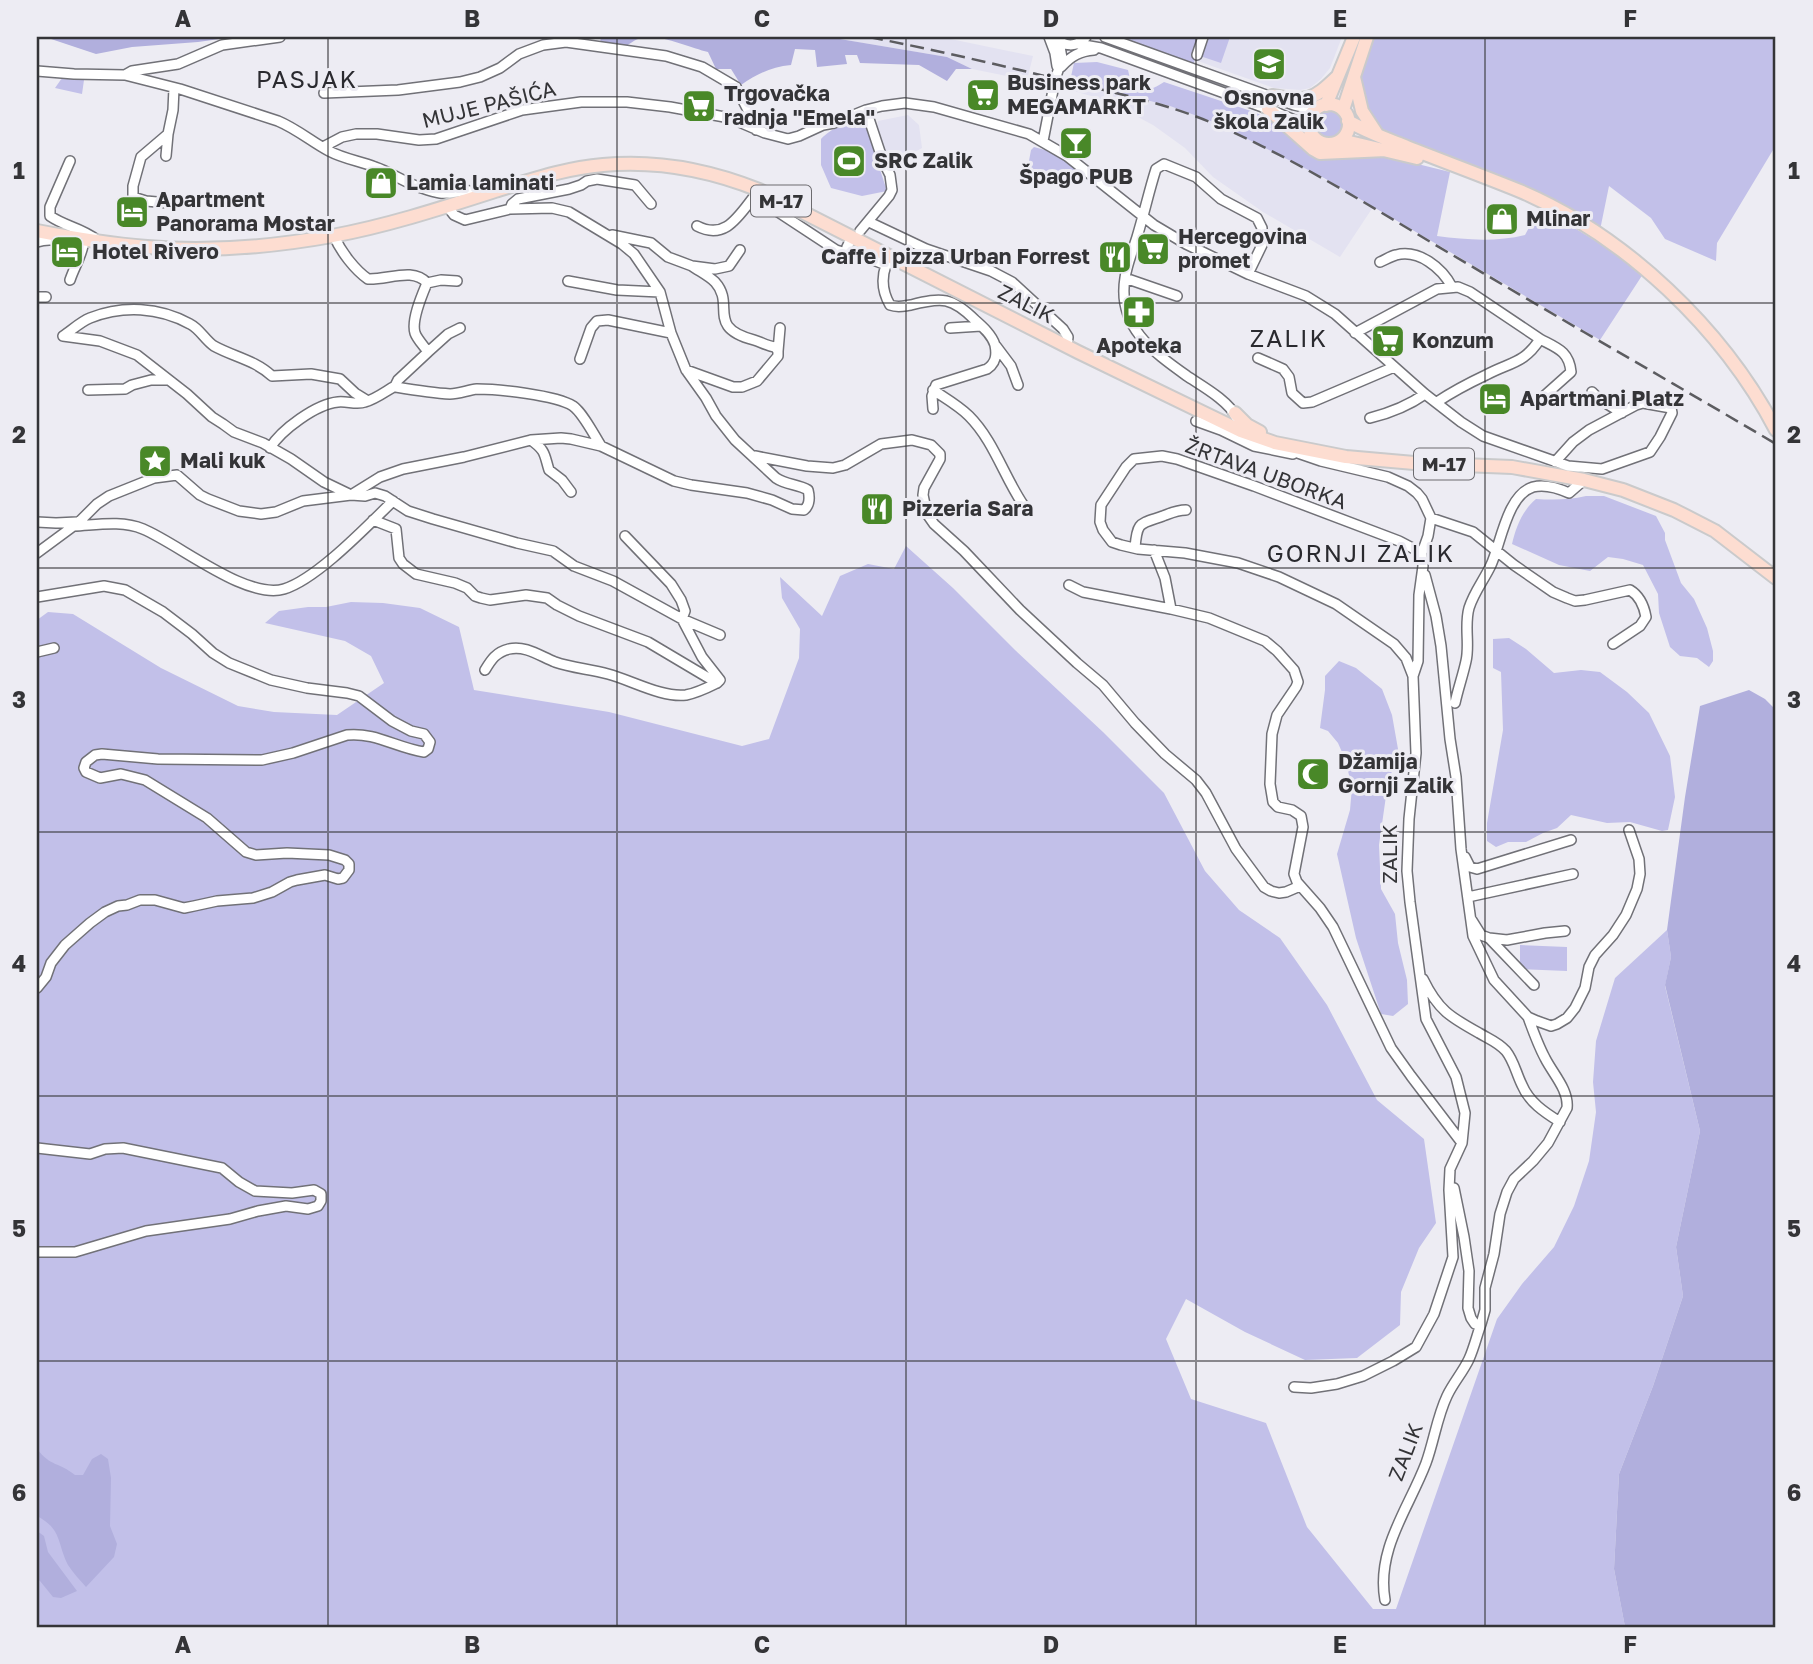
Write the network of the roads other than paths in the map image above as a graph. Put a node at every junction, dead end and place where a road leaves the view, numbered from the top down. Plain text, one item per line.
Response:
1 (280, 37) edge
2 (1049, 37) edge
3 (1203, 37) edge
4 (1354, 37) edge
5 (1367, 37) edge
6 (1107, 38) edge
7 (1057, 39) edge
8 (1080, 42) edge
9 (1104, 49) junction
10 (1197, 55) dead end
11 (1062, 58) junction
12 (37, 71) edge
13 (1058, 71) junction
14 (125, 75) junction
15 (1338, 76) junction
16 (1354, 77) junction
17 (177, 88) junction
18 (324, 93) dead end
19 (1270, 103) junction
20 (1321, 107) junction
21 (866, 110) junction
22 (1346, 116) junction
23 (1310, 126) junction
24 (756, 130) junction
25 (168, 134) junction
26 (1377, 135) junction
27 (1341, 140) junction
28 (1042, 141) junction
29 (323, 147) junction
30 (1385, 150) junction
31 (166, 156) dead end
32 (70, 161) dead end
33 (1462, 169) junction
34 (756, 193) junction
35 (480, 196) junction
36 (460, 202) junction
37 (167, 204) dead end
38 (651, 204) dead end
39 (447, 205) junction
40 (510, 209) junction
41 (1143, 216) junction
42 (475, 219) junction
43 (869, 222) junction
44 (697, 226) dead end
45 (860, 231) dead end
46 (607, 235) junction
47 (41, 236) edge
48 (334, 236) junction
49 (98, 241) junction
50 (740, 250) dead end
51 (1380, 262) dead end
52 (892, 263) junction
53 (692, 266) junction
54 (1248, 274) junction
55 (1125, 278) junction
56 (70, 279) dead end
57 (457, 281) dead end
58 (568, 281) dead end
59 (428, 283) junction
60 (1452, 287) junction
61 (660, 292) junction
62 (1177, 296) dead end
63 (981, 326) junction
64 (460, 328) dead end
65 (780, 328) dead end
66 (950, 328) dead end
67 (671, 333) junction
68 (1355, 333) junction
69 (1540, 339) junction
70 (995, 344) junction
71 (1073, 349) junction
72 (778, 351) junction
73 (428, 352) junction
74 (1258, 358) dead end
75 (580, 359) dead end
76 (1394, 367) junction
77 (686, 370) junction
78 (169, 380) junction
79 (1018, 385) dead end
80 (395, 386) junction
81 (88, 390) dead end
82 (933, 390) junction
83 (1592, 392) dead end
84 (1425, 394) junction
85 (1543, 397) dead end
86 (368, 401) junction
87 (1437, 402) junction
88 (933, 409) dead end
89 (1622, 412) junction
90 (1235, 413) junction
91 (1370, 418) dead end
92 (1196, 421) dead end
93 (1234, 428) junction
94 (1776, 430) edge
95 (531, 440) junction
96 (601, 446) junction
97 (270, 448) junction
98 (1305, 453) junction
99 (753, 455) junction
100 (1555, 462) junction
101 (1612, 465) junction
102 (1584, 480) junction
103 (1599, 484) junction
104 (571, 492) dead end
105 (351, 495) junction
106 (393, 501) junction
107 (1024, 506) dead end
108 (1186, 510) dead end
109 (1431, 518) junction
110 (373, 520) junction
111 (37, 522) edge
112 (76, 524) junction
113 (625, 536) dead end
114 (1135, 548) junction
115 (1154, 550) junction
116 (1497, 550) junction
117 (37, 553) edge
118 (1422, 553) junction
119 (1423, 566) junction
120 (1776, 578) edge
121 (1069, 585) dead end
122 (37, 597) edge
123 (1171, 608) junction
124 (682, 619) junction
125 (720, 635) dead end
126 (1613, 643) dead end
127 (54, 648) dead end
128 (37, 652) edge
129 (485, 670) dead end
130 (1413, 676) junction
131 (717, 683) junction
132 (1455, 703) dead end
133 (1629, 830) dead end
134 (1571, 840) dead end
135 (1461, 849) junction
136 (1573, 874) dead end
137 (1300, 886) junction
138 (1468, 897) junction
139 (1469, 911) junction
140 (1565, 931) dead end
141 (1489, 938) junction
142 (1421, 975) junction
143 (1534, 985) dead end
144 (37, 988) edge
145 (1528, 1017) junction
146 (1560, 1122) junction
147 (1462, 1143) junction
148 (37, 1148) edge
149 (1450, 1169) junction
150 (37, 1252) edge
151 (1481, 1324) junction
152 (1294, 1387) dead end
153 (1385, 1600) dead end

1 - 14 street
2 - 13 street
3 - 10 street
4 - 15 main road
5 - 16 main road
6 - 19 street
7 - 8 street
7 - 11 street
8 - 9 street
8 - 11 street
9 - 13 street
9 - 19 street
11 - 13 street
12 - 14 street
13 - 28 street
14 - 17 street
15 - 19 main road
15 - 20 main road
16 - 22 main road
16 - 26 main road
17 - 25 street
17 - 29 street
18 - 24 street
19 - 20 street
19 - 23 street
19 - 30 main road
20 - 22 main road
20 - 23 main road
21 - 24 street, MUJE PAŠIĆA
21 - 28 street, MUJE PAŠIĆA
21 - 43 street
22 - 26 main road
22 - 27 main road
23 - 27 main road
24 - 29 street, MUJE PAŠIĆA
25 - 31 street
25 - 37 street
26 - 33 main road
27 - 30 main road
28 - 41 street
29 - 35 street
30 - 33 main road
32 - 49 street
33 - 94 main road
34 - 35 main road, ZALIK / M-17
34 - 44 street
34 - 52 main road, ZALIK / M-17
34 - 52 street
35 - 36 main road, ZALIK / M-17
36 - 39 main road, M-17
36 - 42 street
38 - 40 street
39 - 42 street
39 - 48 main road, M-17
40 - 42 street
40 - 46 street
41 - 54 street
41 - 54 street
41 - 55 street
43 - 45 street
43 - 71 street
46 - 53 street
46 - 61 street
47 - 49 main road, M-17
47 - 56 street
48 - 49 main road, M-17
48 - 59 street
50 - 53 street
51 - 60 street
52 - 63 street
52 - 71 main road, ZALIK / M-17
53 - 72 street
54 - 68 street
55 - 62 street
55 - 90 street
57 - 59 street
58 - 61 street
59 - 73 street
60 - 68 street
60 - 69 street
61 - 67 street
63 - 66 street
63 - 70 street
64 - 73 street
65 - 72 street
67 - 75 street
67 - 77 street
68 - 76 street
69 - 85 street
69 - 87 street
70 - 79 street
70 - 82 street
71 - 93 main road, ZALIK / M-17
72 - 77 street
73 - 80 street
74 - 76 street
76 - 84 street
77 - 99 street
78 - 81 street
78 - 86 street
78 - 97 street
80 - 86 street
80 - 96 street
82 - 88 street
82 - 107 street
83 - 89 street
84 - 87 street
84 - 91 street
86 - 97 street
87 - 100 street
89 - 100 street
89 - 101 street
90 - 93 street
90 - 98 main road
92 - 98 street, ŽRTAVA UBORKA
93 - 98 main road, ZALIK / M-17
95 - 96 street
95 - 104 street
95 - 105 street
96 - 99 street
97 - 105 street
98 - 102 main road, ZALIK / M-17
98 - 109 street, ŽRTAVA UBORKA
99 - 137 street
100 - 101 street
101 - 103 street
102 - 103 main road, ZALIK / M-17
102 - 116 street
103 - 120 main road, ZALIK / M-17
105 - 106 street
105 - 112 street
106 - 110 street
106 - 124 street
108 - 114 street
109 - 116 street
109 - 118 street
110 - 112 street
110 - 131 street
111 - 112 street
112 - 117 street
113 - 124 street
114 - 115 street, ŽRTAVA UBORKA
114 - 118 street, ŽRTAVA UBORKA
115 - 123 street
115 - 130 street, ŽRTAVA UBORKA
116 - 126 street
116 - 132 street
118 - 119 street, ZALIK
119 - 130 street, ZALIK
119 - 135 street, ZALIK
121 - 123 street
122 - 144 street
123 - 137 street
124 - 125 street
124 - 131 street
127 - 128 street
129 - 131 street
130 - 142 street, ZALIK
133 - 145 street
134 - 135 street
135 - 138 street, ZALIK
136 - 138 street
137 - 147 street
138 - 139 street, ZALIK
139 - 141 street
139 - 145 street, ZALIK
140 - 141 street
141 - 143 street
142 - 146 street, ZALIK
142 - 147 street, ZALIK
145 - 146 street, ZALIK
146 - 151 street, ZALIK
147 - 149 street, ZALIK
148 - 150 street
149 - 151 street
149 - 152 street, ZALIK
151 - 153 street, ZALIK

